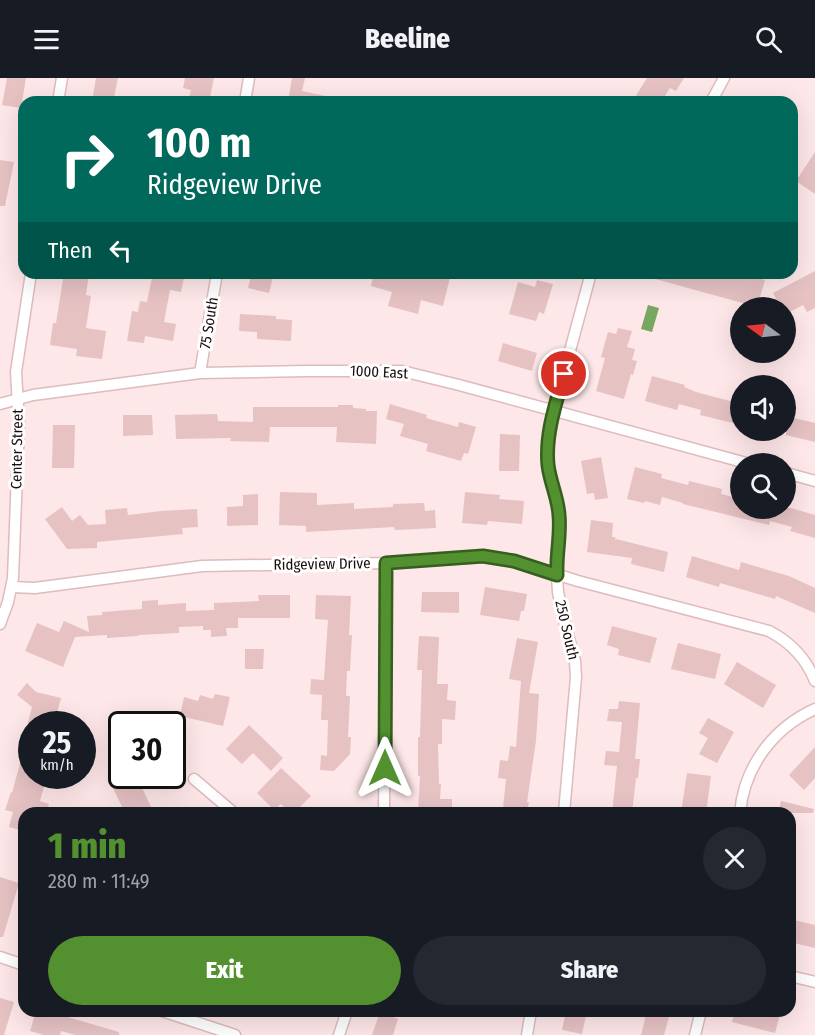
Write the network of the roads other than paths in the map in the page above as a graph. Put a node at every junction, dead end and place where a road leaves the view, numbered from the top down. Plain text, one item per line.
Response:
1 (62, 78) edge
2 (249, 78) edge
3 (724, 78) edge
4 (59, 96) edge
5 (246, 96) edge
6 (714, 96) edge
7 (30, 279) edge
8 (216, 279) edge
9 (589, 279) edge
10 (200, 373) junction
11 (17, 400) junction
12 (0, 404) edge
13 (554, 410) junction
14 (730, 458) edge
15 (796, 476) edge
16 (815, 481) edge
17 (386, 563) junction
18 (557, 575) junction
19 (12, 587) junction
20 (0, 624) edge
21 (815, 681) edge
22 (815, 709) edge
23 (194, 779) dead end
24 (227, 807) edge
25 (384, 807) edge
26 (565, 807) edge
27 (741, 807) edge
28 (0, 957) edge
29 (18, 963) edge
30 (796, 977) edge
31 (815, 982) edge
32 (180, 1017) edge
33 (345, 1017) edge
34 (530, 1017) edge
35 (700, 1017) edge
36 (235, 1035) edge
37 (339, 1035) edge
38 (526, 1035) edge
39 (695, 1035) edge

1 - 4 street
2 - 5 street
3 - 6 street
7 - 11 street, Center Street
8 - 10 street, 75 South
9 - 13 street, 250 South
10 - 11 street, 1000 East
10 - 13 street, 1000 East
11 - 12 street, 1000 East
11 - 19 street, Center Street
13 - 14 street, 1000 East
13 - 18 street, 250 South
15 - 16 street
17 - 18 street, Ridgeview Drive
17 - 19 street, Ridgeview Drive
17 - 25 street
18 - 21 street, Ridgeview Drive
18 - 26 street, 250 South
19 - 20 street, Center Street
22 - 27 street
23 - 24 street
28 - 29 street
30 - 31 street
32 - 36 street
33 - 37 street
34 - 38 street
35 - 39 street

